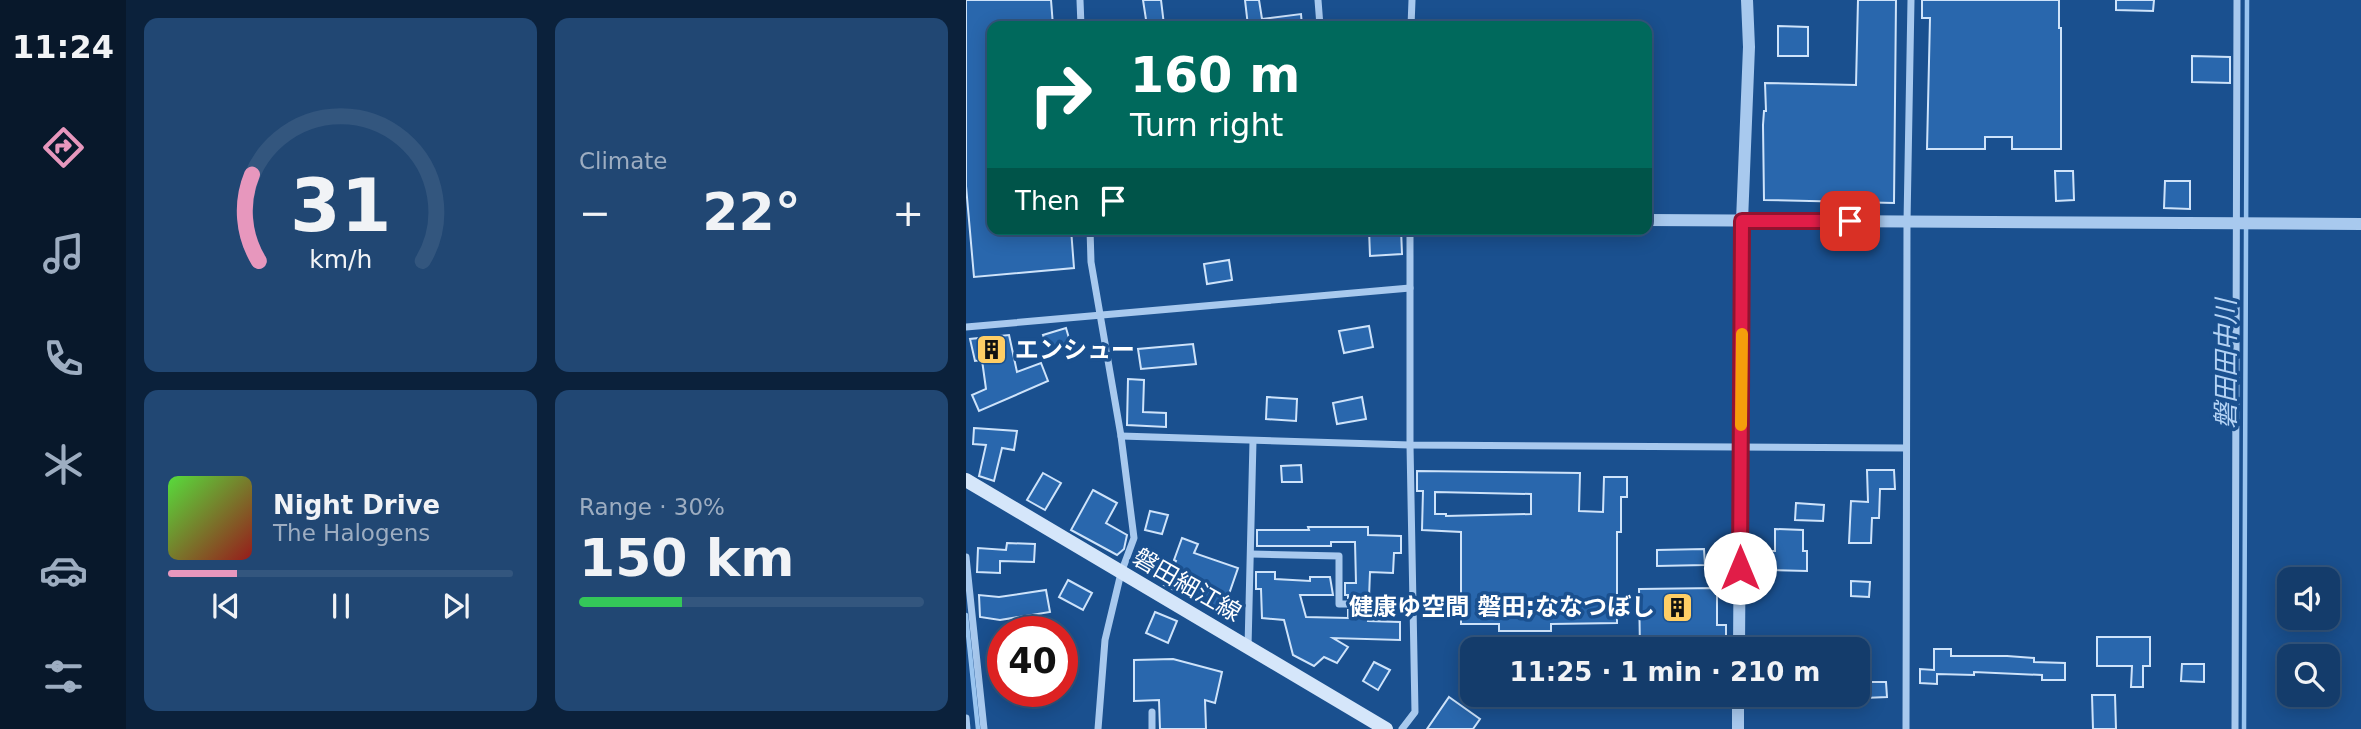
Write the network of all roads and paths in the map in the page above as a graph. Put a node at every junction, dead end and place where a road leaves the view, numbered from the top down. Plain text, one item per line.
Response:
1 (1080, 0) edge
2 (1318, 0) edge
3 (1412, 0) edge
4 (1747, 0) edge
5 (1911, 0) edge
6 (2236, 0) edge
7 (1081, 21) edge
8 (1320, 21) edge
9 (1411, 21) edge
10 (1652, 220) edge
11 (1742, 221) junction
12 (1907, 222) junction
13 (2238, 224) junction
14 (2361, 224) edge
15 (1090, 235) edge
16 (1410, 235) edge
17 (1410, 288) junction
18 (1100, 314) junction
19 (966, 327) edge
20 (1121, 436) junction
21 (1254, 441) junction
22 (1410, 445) junction
23 (1740, 448) junction
24 (1906, 448) junction
25 (966, 476) edge
26 (1251, 554) junction
27 (966, 557) edge
28 (1121, 573) junction
29 (1413, 604) junction
30 (1739, 637) edge
31 (1248, 647) junction
32 (1738, 707) edge
33 (1152, 712) dead end
34 (966, 718) edge
35 (967, 729) edge
36 (984, 729) edge
37 (1098, 729) edge
38 (1152, 729) edge
39 (1386, 729) edge
40 (1402, 729) edge
41 (1738, 729) edge
42 (1906, 729) edge
43 (2235, 729) edge

1 - 7 street
2 - 8 street
3 - 9 street
4 - 11 street
5 - 12 street
6 - 13 street
10 - 11 street
11 - 12 street
11 - 23 street
12 - 13 street
12 - 24 street
13 - 14 street
13 - 43 street
15 - 18 street
16 - 17 street
17 - 18 street
17 - 22 street
18 - 19 street
18 - 20 street
20 - 21 street
20 - 28 street
21 - 22 street
21 - 26 street
22 - 23 street
22 - 29 street
23 - 24 street
23 - 30 street
24 - 42 street
25 - 28 main road, 磐田細江線
26 - 29 street
26 - 31 street
27 - 36 street
28 - 31 main road, 磐田細江線
28 - 37 street
29 - 40 street
31 - 39 main road, 磐田細江線
32 - 41 street
33 - 38 street
34 - 35 street

